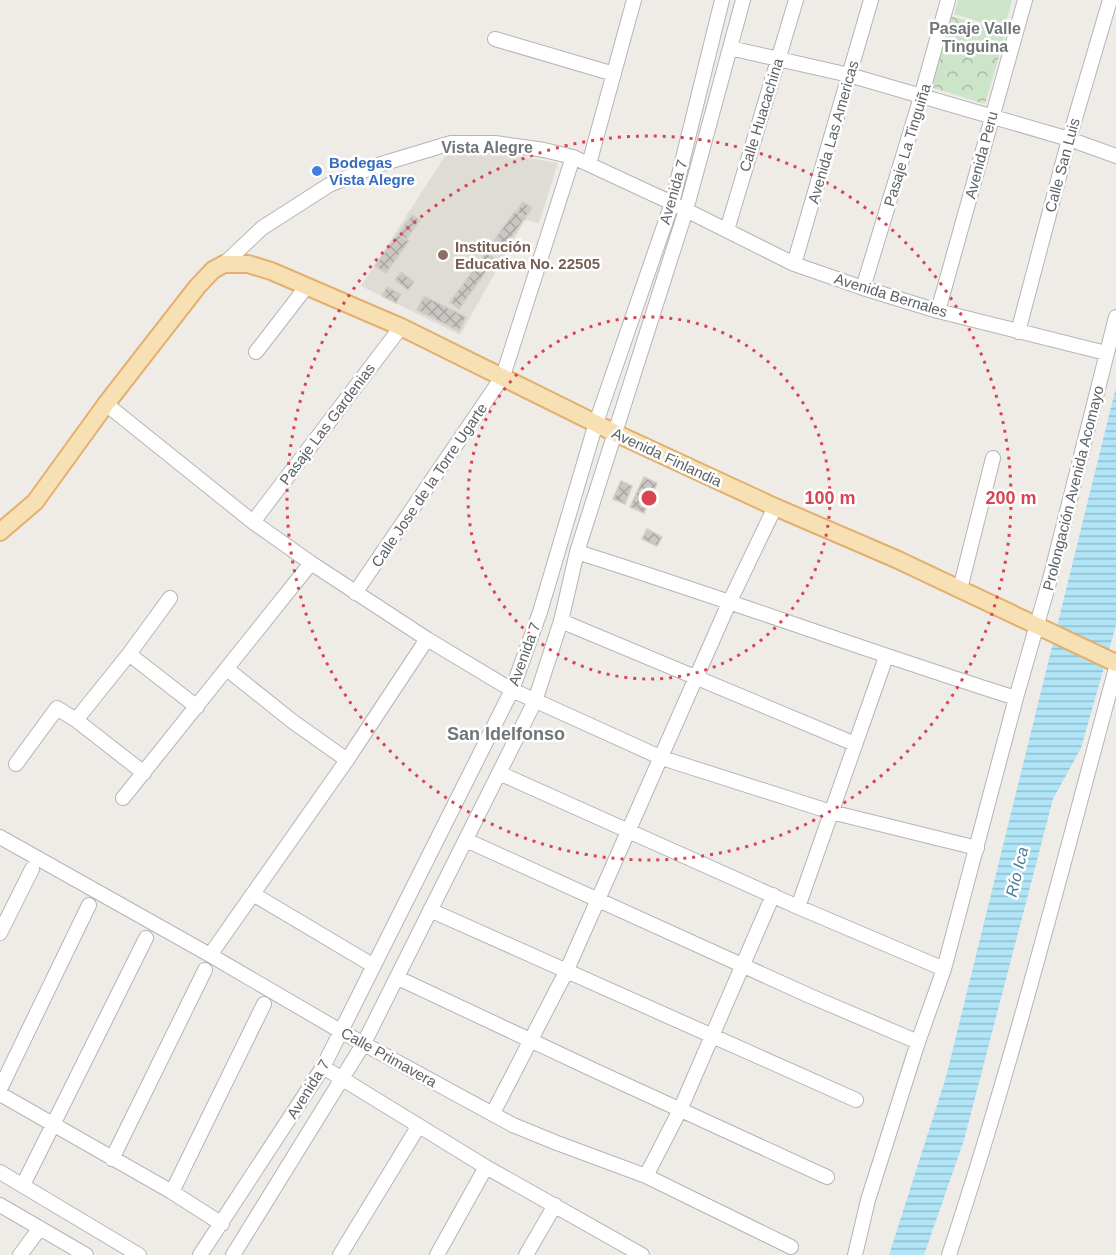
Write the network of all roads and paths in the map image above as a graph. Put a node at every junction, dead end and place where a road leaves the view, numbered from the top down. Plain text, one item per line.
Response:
1 (634, 0) edge
2 (722, 0) edge
3 (743, 0) edge
4 (796, 0) edge
5 (871, 0) edge
6 (948, 0) edge
7 (1025, 0) edge
8 (1110, 0) edge
9 (495, 39) dead end
10 (729, 48) junction
11 (778, 60) junction
12 (614, 74) junction
13 (849, 75) junction
14 (921, 97) junction
15 (992, 116) junction
16 (1069, 139) junction
17 (1116, 156) edge
18 (573, 157) junction
19 (589, 164) junction
20 (672, 203) junction
21 (686, 210) junction
22 (727, 230) junction
23 (224, 264) junction
24 (794, 264) junction
25 (307, 286) junction
26 (863, 288) junction
27 (938, 311) junction
28 (1116, 317) edge
29 (401, 327) junction
30 (1018, 332) junction
31 (256, 352) dead end
32 (1106, 353) junction
33 (503, 376) junction
34 (106, 404) junction
35 (596, 423) junction
36 (615, 433) junction
37 (993, 458) dead end
38 (775, 507) junction
39 (253, 522) junction
40 (0, 532) edge
41 (577, 552) junction
42 (311, 563) junction
43 (960, 589) junction
44 (355, 594) junction
45 (170, 598) dead end
46 (729, 602) junction
47 (561, 621) junction
48 (1043, 627) junction
49 (427, 639) junction
50 (129, 654) junction
51 (886, 657) junction
52 (1114, 663) edge
53 (227, 669) junction
54 (696, 678) junction
55 (512, 690) junction
56 (1016, 698) junction
57 (535, 701) junction
58 (196, 707) junction
59 (76, 720) junction
60 (855, 744) junction
61 (662, 758) junction
62 (347, 760) junction
63 (16, 764) dead end
64 (144, 773) junction
65 (499, 773) junction
66 (123, 798) dead end
67 (831, 812) junction
68 (629, 831) junction
69 (0, 837) edge
70 (466, 840) junction
71 (977, 848) junction
72 (32, 870) dead end
73 (253, 894) junction
74 (772, 895) junction
75 (599, 900) junction
76 (89, 905) dead end
77 (798, 907) junction
78 (430, 910) junction
79 (0, 933) edge
80 (146, 938) dead end
81 (210, 955) junction
82 (743, 965) junction
83 (374, 966) junction
84 (944, 969) junction
85 (205, 970) dead end
86 (566, 972) junction
87 (398, 978) junction
88 (264, 1004) dead end
89 (342, 1032) junction
90 (712, 1035) junction
91 (532, 1040) junction
92 (918, 1042) junction
93 (364, 1043) junction
94 (323, 1067) junction
95 (342, 1080) junction
96 (0, 1091) edge
97 (856, 1100) dead end
98 (680, 1110) junction
99 (493, 1113) junction
100 (54, 1126) junction
101 (418, 1127) junction
102 (112, 1159) junction
103 (486, 1167) junction
104 (0, 1172) edge
105 (646, 1176) junction
106 (827, 1177) dead end
107 (23, 1185) junction
108 (172, 1192) junction
109 (555, 1204) junction
110 (0, 1205) edge
111 (222, 1224) junction
112 (40, 1228) junction
113 (792, 1247) dead end
114 (620, 1250) edge
115 (234, 1254) edge
116 (20, 1255) edge
117 (86, 1255) edge
118 (139, 1255) edge
119 (200, 1255) edge
120 (340, 1255) edge
121 (437, 1255) edge
122 (526, 1255) edge
123 (642, 1255) edge
124 (855, 1255) edge
125 (949, 1255) edge

1 - 12 street
2 - 20 street, Avenida 7
3 - 10 street, Avenida 7
4 - 11 street, Calle Huacachina
5 - 13 street, Avenida Las Americas
6 - 14 street, Pasaje La Tinguiña
7 - 15 street, Avenida Peru
8 - 16 street, Calle San Luis
9 - 12 street
10 - 11 street
10 - 21 street, Avenida 7
11 - 13 street
11 - 22 street, Calle Huacachina
12 - 19 street
13 - 14 street
13 - 24 street, Avenida Las Americas
14 - 15 street
14 - 26 street, Pasaje La Tinguiña
15 - 16 street
15 - 27 street, Avenida Peru
16 - 17 street
16 - 30 street, Calle San Luis
18 - 19 street, Avenida Bernales
18 - 23 street, Avenida Bernales
18 - 33 street, Calle Jose de la Torre Ugarte
19 - 20 street, Avenida Bernales
20 - 21 street, Avenida Bernales
20 - 35 street, Avenida 7
21 - 22 street, Avenida Bernales
21 - 36 street, Avenida 7
22 - 24 street, Avenida Bernales
23 - 25 main road, Avenida Finlandia
23 - 34 main road
24 - 26 street, Avenida Bernales
25 - 29 main road, Avenida Finlandia
25 - 31 street
26 - 27 street, Avenida Bernales
27 - 30 street, Avenida Bernales
28 - 32 street, Prolongación Avenida Acomayo
29 - 33 main road, Avenida Finlandia
29 - 39 street, Pasaje Las Gardenias
30 - 32 street, Avenida Bernales
32 - 48 street, Prolongación Avenida Acomayo
33 - 35 main road, Avenida Finlandia
33 - 44 street, Calle Jose de la Torre Ugarte
34 - 39 street
34 - 40 main road
35 - 36 main road, Avenida Finlandia
35 - 55 street, Avenida 7
36 - 38 main road, Avenida Finlandia
36 - 41 street, Avenida 7
37 - 43 street
38 - 43 main road, Avenida Finlandia
38 - 46 street
39 - 42 street
41 - 46 street
41 - 47 street, Avenida 7
42 - 44 street
42 - 53 street
43 - 48 main road, Avenida Finlandia
44 - 49 street
45 - 50 street
46 - 51 street
46 - 54 street
47 - 54 street
47 - 57 street, Avenida 7
48 - 52 main road, Avenida Finlandia
48 - 56 street, Prolongación Avenida Acomayo
49 - 55 street
49 - 62 street
50 - 58 street
50 - 59 street
51 - 56 street
51 - 60 street
52 - 125 street
53 - 58 street
53 - 62 street
54 - 60 street
54 - 61 street
55 - 57 street
55 - 83 street, Avenida 7
56 - 71 street, Prolongación Avenida Acomayo
57 - 61 street
57 - 65 street, Avenida 7
58 - 64 street
59 - 63 street
59 - 64 street
60 - 67 street
61 - 67 street
61 - 68 street
62 - 73 street
64 - 66 street
65 - 68 street
65 - 70 street, Avenida 7
67 - 71 street
67 - 77 street
68 - 74 street
68 - 75 street
69 - 81 street, Calle Primavera
70 - 75 street
70 - 78 street, Avenida 7
71 - 84 street, Prolongación Avenida Acomayo
72 - 79 street
73 - 81 street
73 - 83 street
74 - 77 street
74 - 82 street
75 - 82 street
75 - 86 street
76 - 96 street
77 - 84 street
78 - 86 street
78 - 87 street, Avenida 7
80 - 100 street
81 - 89 street, Calle Primavera
82 - 90 street
82 - 92 street
83 - 89 street, Avenida 7
84 - 92 street, Prolongación Avenida Acomayo
85 - 102 street
86 - 90 street
86 - 91 street
87 - 91 street
87 - 93 street, Avenida 7
88 - 108 street
89 - 93 street, Calle Primavera
89 - 94 street, Avenida 7
90 - 97 street
90 - 98 street
91 - 98 street
91 - 99 street
92 - 124 street, Prolongación Avenida Acomayo
93 - 95 street, Avenida 7
93 - 99 street, Calle Primavera
94 - 95 street
94 - 111 street, Avenida 7
95 - 101 street
95 - 115 street, Avenida 7
96 - 100 street
98 - 105 street
98 - 106 street
99 - 105 street, Calle Primavera
100 - 102 street
100 - 107 street
101 - 103 street
101 - 120 street
102 - 108 street
103 - 109 street
103 - 121 street
104 - 107 street
105 - 113 street, Calle Primavera
107 - 118 street
108 - 111 street
109 - 114 street
109 - 122 street
110 - 112 street
111 - 119 street, Avenida 7
112 - 116 street
112 - 117 street
114 - 123 street

